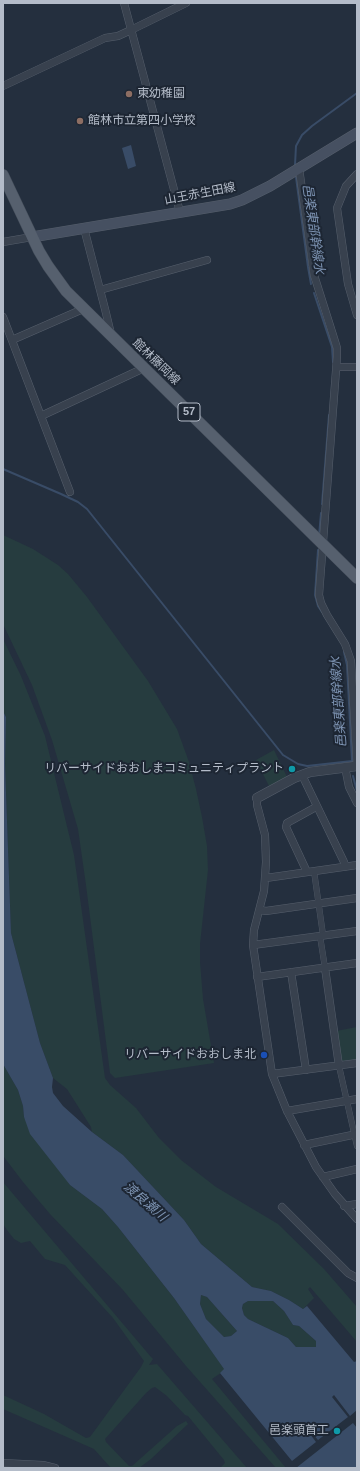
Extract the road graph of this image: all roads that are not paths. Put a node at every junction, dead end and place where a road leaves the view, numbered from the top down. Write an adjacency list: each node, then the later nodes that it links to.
1 (124, 3): 3 (street)
2 (186, 3): 3 (street)
3 (131, 30): 4 (street); 9 (street)
4 (3, 86)
5 (357, 133): 6 (main road, 山王赤生田線)
6 (299, 168): 9 (main road, 山王赤生田線); 20 (street)
7 (357, 174): 16 (street)
8 (3, 175): 11 (main road, 館林藤岡線 / 57)
9 (180, 212): 10 (main road, 山王赤生田線)
10 (86, 228): 11 (main road, 山王赤生田線); 14 (street)
11 (32, 237): 12 (street); 15 (main road, 館林藤岡線 / 57)
12 (3, 242)
13 (207, 260): 14 (street)
14 (100, 290): 18 (street)
15 (83, 308): 18 (main road, 館林藤岡線 / 57); 19 (street)
16 (357, 315)
17 (3, 317): 19 (street)
18 (111, 336): 22 (main road, 館林藤岡線 / 57)
19 (12, 340): 23 (street)
20 (337, 367): 21 (street); 25 (street)
21 (357, 367)
22 (144, 368): 23 (street); 25 (main road, 館林藤岡線 / 57)
23 (41, 416): 24 (street)
24 (70, 492)
25 (324, 546): 26 (main road, 館林藤岡線 / 57); 27 (street)
26 (357, 578)
27 (357, 766): 28 (street)
28 (345, 767): 29 (street); 31 (street)
29 (302, 775): 30 (street); 32 (street)
30 (257, 798): 36 (street)
31 (357, 803)
32 (316, 807): 34 (street); 35 (street)
33 (357, 865): 34 (street)
34 (345, 867): 35 (street)
35 (311, 872): 36 (street); 38 (street)
36 (266, 878): 39 (street)
37 (357, 898): 38 (street)
38 (319, 904): 39 (street); 41 (street)
39 (260, 910): 42 (street)
40 (357, 931): 41 (street)
41 (322, 936): 42 (street); 44 (street)
42 (253, 945): 46 (street)
43 (357, 963): 44 (street)
44 (325, 968): 45 (street); 48 (street)
45 (291, 972): 46 (street); 49 (street)
46 (257, 977): 50 (street)
47 (357, 1063): 48 (street)
48 (339, 1066): 49 (street); 52 (street)
49 (306, 1070): 50 (street)
50 (272, 1074): 53 (street)
51 (357, 1099): 52 (street)
52 (346, 1101): 53 (street); 54 (street)
53 (287, 1111): 55 (street)
54 (355, 1134): 55 (street); 56 (street)
55 (304, 1145): 58 (street)
56 (357, 1146)
57 (357, 1169): 58 (street)
58 (323, 1177): 60 (street)
59 (357, 1204): 60 (street)
60 (344, 1206): 62 (street)
61 (282, 1207): 63 (street)
62 (357, 1219)
63 (357, 1278)
64 (3, 1462): 65 (street)
65 (55, 1468)

